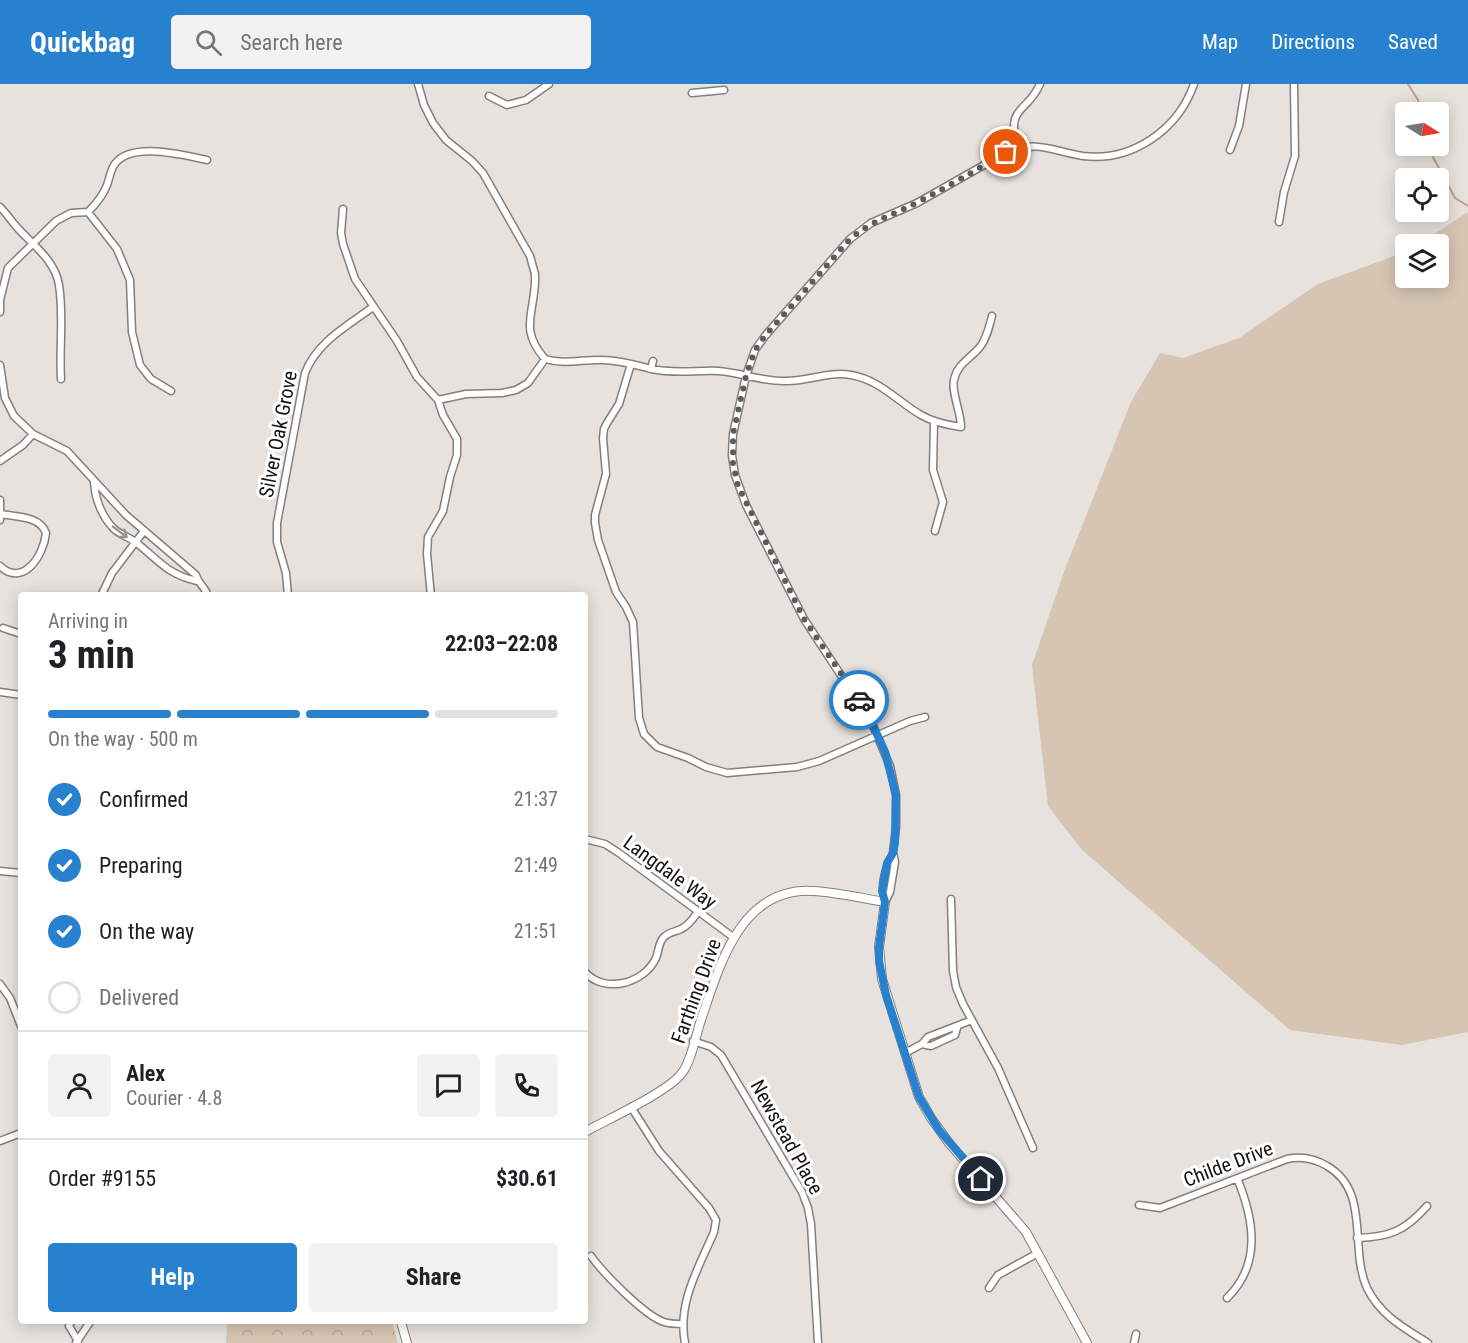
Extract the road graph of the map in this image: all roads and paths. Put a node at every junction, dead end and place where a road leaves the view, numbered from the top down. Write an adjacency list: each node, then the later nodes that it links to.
1 (418, 84): 22 (street)
2 (549, 84): 10 (street)
3 (1040, 84): 11 (street)
4 (1194, 84): 11 (street)
5 (1246, 84): 12 (street)
6 (1294, 84): 17 (street)
7 (708, 87): 8 (street); 9 (street)
8 (724, 90)
9 (692, 93)
10 (489, 96)
11 (1017, 148): 27 (street)
12 (1230, 150)
13 (207, 160): 16 (street)
14 (0, 207): 18 (street)
15 (343, 209): 19 (street)
16 (88, 212): 18 (street); 29 (street)
17 (1279, 222)
18 (33, 243): 20 (street); 28 (street)
19 (373, 307): 30 (street); 44 (street, Silver Oak Grove)
20 (0, 312)
21 (992, 316): 31 (street)
22 (545, 359): 24 (street); 30 (street)
23 (653, 361): 26 (street)
24 (631, 364): 26 (street); 51 (street)
25 (0, 365): 32 (street)
26 (651, 369): 27 (street)
27 (746, 376): 31 (street); 51 (street)
28 (62, 378)
29 (171, 391)
30 (438, 400): 45 (street)
31 (934, 421): 38 (street)
32 (33, 434): 33 (street); 34 (street)
33 (0, 460)
34 (94, 482): 37 (street); 39 (street, one-way to 39)
35 (0, 500): 36 (street)
36 (1, 517): 40 (street)
37 (144, 531): 39 (street); 41 (street)
38 (935, 531)
39 (136, 542): 41 (street); 42 (street)
40 (0, 566)
41 (197, 581): 43 (street)
42 (103, 592)
43 (207, 592)
44 (288, 592)
45 (431, 592)
46 (3, 628): 47 (street)
47 (18, 633)
48 (0, 692): 49 (street)
49 (18, 695)
50 (924, 717): 51 (street)
51 (878, 735): 56 (street)
52 (588, 840): 57 (street, Langdale Way)
53 (0, 871): 54 (street)
54 (18, 873)
55 (951, 899): 62 (street)
56 (885, 902): 58 (street, Farthing Drive); 64 (street)
57 (697, 913): 58 (street, Langdale Way); 59 (street)
58 (733, 938): 63 (street, Farthing Drive)
59 (588, 974)
60 (0, 984): 61 (street)
61 (18, 1018)
62 (972, 1020): 64 (street); 69 (street)
63 (693, 1041): 65 (street, Farthing Drive); 86 (street, Newstead Place)
64 (905, 1053): 74 (street)
65 (631, 1107): 66 (street, Farthing Drive); 81 (street)
66 (588, 1130)
67 (18, 1134): 68 (street)
68 (0, 1141)
69 (1033, 1148)
70 (1237, 1178): 71 (street, Childe Drive); 73 (street, Childe Drive); 77 (street)
71 (1139, 1205)
72 (1427, 1206): 73 (street)
73 (1357, 1238): 89 (street, Childe Drive)
74 (1038, 1253): 76 (street); 87 (street)
75 (591, 1256): 81 (street)
76 (989, 1288)
77 (1227, 1298)
78 (70, 1324): 83 (street)
79 (89, 1324): 83 (street)
80 (402, 1324): 84 (street)
81 (683, 1324): 85 (street)
82 (1136, 1334): 88 (street)
83 (77, 1342)
84 (407, 1343)
85 (685, 1343)
86 (818, 1343)
87 (1087, 1343)
88 (1134, 1343)
89 (1428, 1343)

